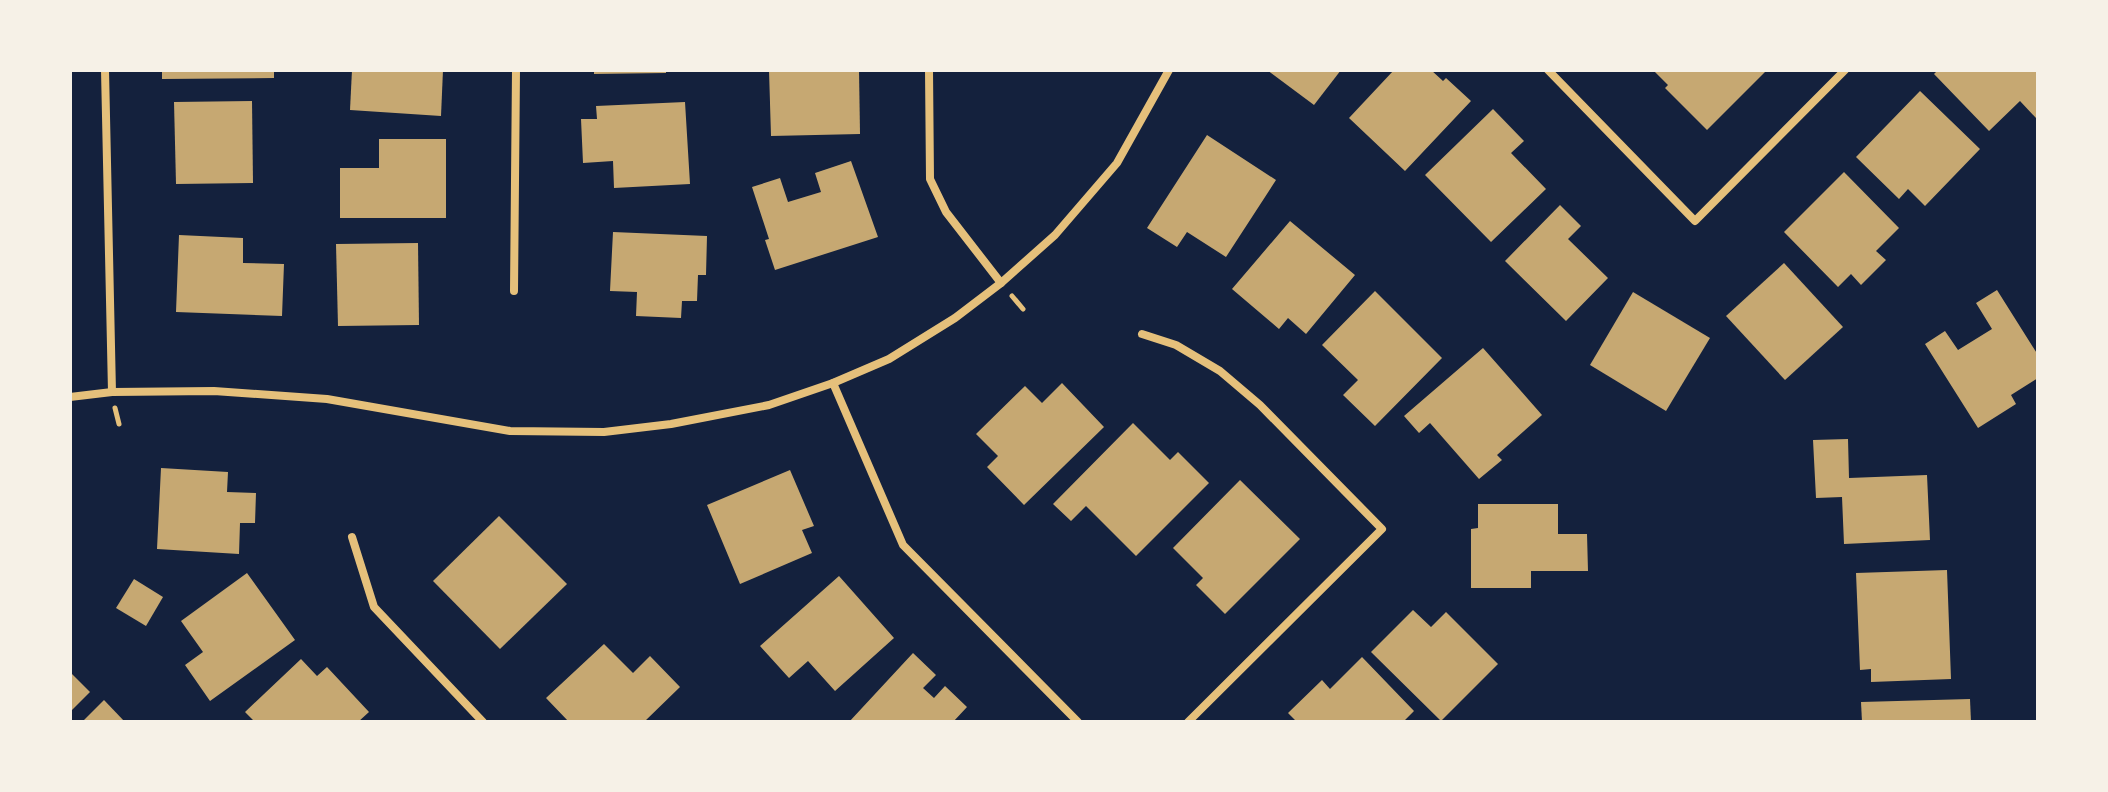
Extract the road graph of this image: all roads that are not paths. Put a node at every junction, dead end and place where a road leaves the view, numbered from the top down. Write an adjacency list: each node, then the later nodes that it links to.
1 (105, 70): 11 (street)
2 (516, 70): 8 (street)
3 (929, 70): 7 (street)
4 (1169, 70): 7 (street)
5 (1548, 70): 6 (street)
6 (1845, 70)
7 (1001, 283): 10 (street)
8 (514, 291)
9 (1142, 334): 16 (street)
10 (833, 383): 11 (street); 15 (street)
11 (112, 392): 12 (street)
12 (70, 397)
13 (352, 537): 14 (street)
14 (483, 722)
15 (1078, 722)
16 (1188, 722)

